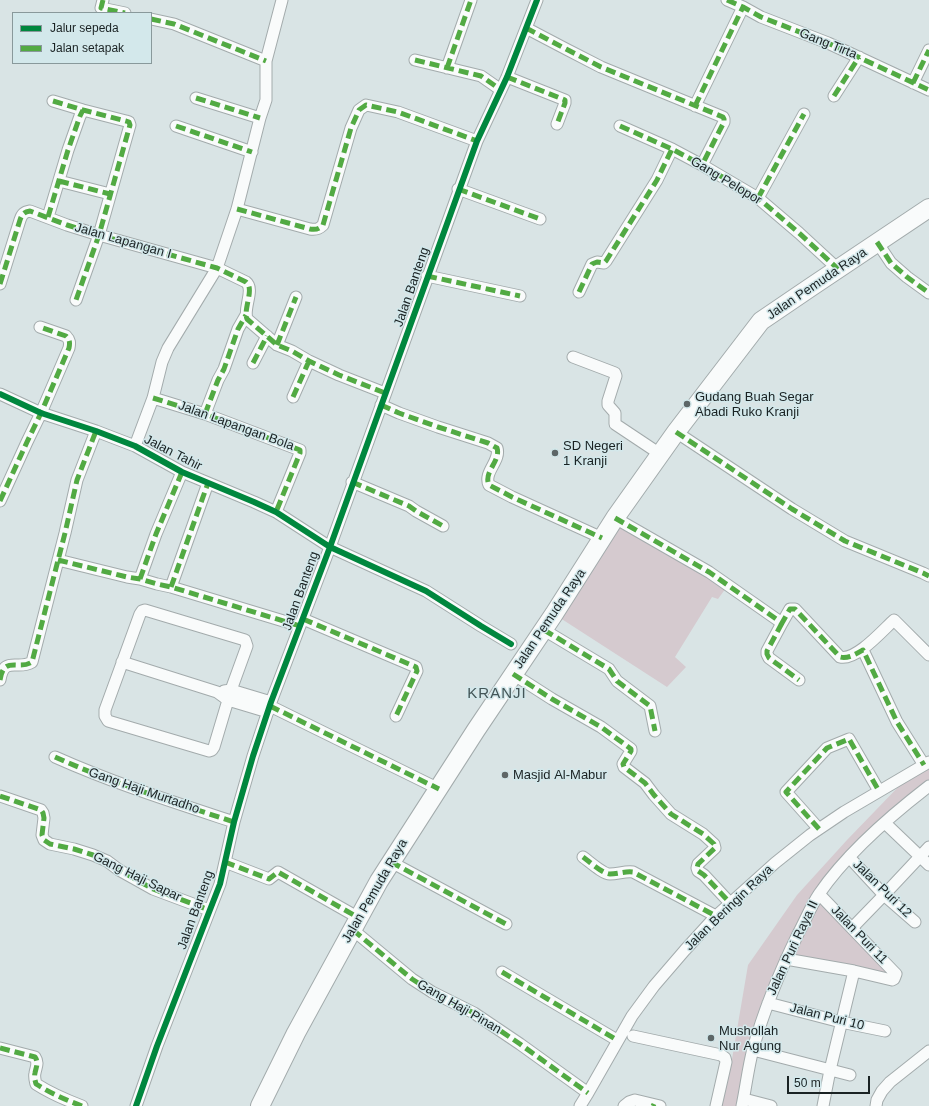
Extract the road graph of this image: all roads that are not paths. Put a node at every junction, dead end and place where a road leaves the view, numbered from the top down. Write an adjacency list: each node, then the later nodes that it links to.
1 (282, 0): 13 (street)
2 (471, 0): 14 (street)
3 (537, 0): 9 (street, Jalan Banteng)
4 (727, 0): 6 (street, Gang Tirta)
5 (102, 4): 7 (street)
6 (743, 7): 11 (street, Gang Tirta); 22 (street)
7 (122, 12)
8 (152, 19): 13 (street)
9 (526, 28): 15 (street, Jalan Banteng); 22 (street)
10 (929, 50): 16 (street)
11 (860, 56): 16 (street, Gang Tirta); 19 (street)
12 (415, 60): 14 (street)
13 (266, 61): 25 (street)
14 (447, 68): 17 (street)
15 (507, 77): 17 (street, Jalan Banteng); 26 (street)
16 (913, 83): 18 (street, Gang Tirta)
17 (501, 90): 29 (street, Jalan Banteng)
18 (929, 90)
19 (834, 96)
20 (196, 98): 25 (street)
21 (53, 100): 23 (street)
22 (695, 106): 32 (street)
23 (83, 110): 33 (street); 35 (street)
24 (804, 114): 36 (street)
25 (260, 118): 31 (street)
26 (557, 124)
27 (176, 126): 31 (street)
28 (620, 126): 30 (street, Gang Pelopor)
29 (477, 141): 34 (street, Jalan Banteng); 38 (street)
30 (672, 149): 32 (street, Gang Pelopor); 47 (street)
31 (252, 152): 38 (street)
32 (702, 165): 36 (street, Gang Pelopor)
33 (59, 180): 35 (street); 39 (street)
34 (458, 189): 40 (street); 45 (street, Jalan Banteng)
35 (110, 194): 41 (street)
36 (758, 198): 44 (street, Gang Pelopor)
37 (929, 208): 42 (main road, Jalan Pemuda Raya)
38 (237, 210): 43 (street)
39 (48, 217): 41 (street, Jalan Lapangan I); 46 (street, Jalan Lapangan I)
40 (540, 219)
41 (99, 235): 43 (street, Jalan Lapangan I); 51 (street)
42 (877, 242): 44 (main road, Jalan Pemuda Raya); 48 (street)
43 (217, 268): 52 (street, Jalan Lapangan I); 62 (street)
44 (838, 269): 67 (main road, Jalan Pemuda Raya)
45 (427, 276): 49 (street); 59 (street, Jalan Banteng)
46 (1, 280)
47 (579, 292)
48 (929, 293)
49 (520, 296)
50 (296, 297): 55 (street)
51 (76, 300)
52 (246, 315): 54 (street); 65 (street)
53 (40, 327): 64 (street)
54 (267, 336): 55 (street); 58 (street)
55 (277, 345): 57 (street)
56 (573, 357): 69 (street)
57 (309, 361): 59 (street); 61 (street)
58 (253, 364)
59 (385, 393): 63 (street, Jalan Banteng)
60 (0, 394): 64 (street, Jalan Tahir)
61 (293, 397)
62 (153, 398): 65 (street, Jalan Lapangan Bola); 68 (street)
63 (381, 405): 71 (street, Jalan Banteng); 77 (street)
64 (41, 413): 66 (street, Jalan Tahir); 73 (street)
65 (205, 414): 74 (street, Jalan Lapangan Bola)
66 (96, 431): 68 (street, Jalan Tahir); 79 (street)
67 (676, 432): 69 (main road, Jalan Pemuda Raya); 80 (street)
68 (135, 446): 70 (street, Jalan Tahir)
69 (660, 454): 75 (main road, Jalan Pemuda Raya)
70 (182, 472): 72 (street, Jalan Tahir); 81 (street)
71 (352, 482): 76 (street); 78 (street, Jalan Banteng)
72 (208, 483): 74 (street, Jalan Tahir); 82 (street)
73 (0, 501)
74 (276, 512): 78 (street, Jalan Tahir)
75 (615, 518): 77 (main road, Jalan Pemuda Raya); 84 (street)
76 (442, 526)
77 (602, 538): 85 (main road, Jalan Pemuda Raya)
78 (330, 547): 83 (street, Jalan Banteng); 86 (street, Jalan Tahir)
79 (58, 560): 81 (street); 91 (street)
80 (926, 574)
81 (140, 579): 82 (street)
82 (171, 587): 83 (street)
83 (301, 623): 94 (street, Jalan Banteng); 95 (street)
84 (782, 623): 87 (street); 92 (street)
85 (544, 630): 90 (main road, Jalan Pemuda Raya); 96 (street)
86 (511, 644)
87 (863, 650): 88 (street); 98 (street)
88 (929, 655)
89 (122, 662): 93 (street); 93 (street); 93 (street)
90 (514, 674): 100 (main road, Jalan Pemuda Raya); 115 (street)
91 (0, 680)
92 (800, 680)
93 (229, 695): 94 (street)
94 (270, 707): 100 (street); 103 (street, Jalan Banteng)
95 (396, 716)
96 (655, 731)
97 (55, 756): 103 (street, Gang Haji Murtadho)
98 (926, 763): 101 (street, Jalan Beringin Raya)
99 (929, 787): 104 (street, Jalan Puri Raya II)
100 (439, 789): 111 (main road, Jalan Pemuda Raya)
101 (879, 791): 105 (street, Jalan Beringin Raya); 105 (street)
102 (0, 796): 116 (street, Gang Haji Sapar)
103 (234, 822): 110 (street, Jalan Banteng)
104 (885, 823): 108 (street, Jalan Puri Raya II); 109 (street)
105 (818, 829): 115 (street, Jalan Beringin Raya)
106 (929, 846): 109 (street)
107 (583, 857): 117 (street)
108 (849, 857): 113 (street, Jalan Puri Raya II); 114 (street, Jalan Puri 12)
109 (920, 857): 112 (street); 114 (street)
110 (225, 862): 116 (street, Jalan Banteng); 119 (street, Gang Haji Pinan)
111 (391, 862): 119 (main road, Jalan Pemuda Raya); 120 (street)
112 (929, 865)
113 (819, 894): 121 (street, Jalan Puri 11); 122 (street, Jalan Puri Raya II)
114 (884, 895): 118 (street, Jalan Puri 12); 121 (street)
115 (731, 904): 117 (street, Jalan Beringin Raya)
116 (209, 910): 139 (street, Jalan Banteng)
117 (716, 916): 129 (street, Jalan Beringin Raya)
118 (915, 922)
119 (356, 924): 135 (street, Gang Haji Pinan); 140 (main road, Jalan Pemuda Raya)
120 (506, 924)
121 (852, 928): 123 (street, Jalan Puri 11)
122 (786, 959): 123 (street); 125 (street, Jalan Puri Raya II)
123 (854, 971): 126 (street)
124 (502, 972): 129 (street)
125 (768, 1003): 126 (street, Jalan Puri 10); 131 (street, Jalan Puri Raya II)
126 (841, 1022): 127 (street, Jalan Puri 10); 133 (street)
127 (885, 1031)
128 (633, 1036): 143 (street)
129 (617, 1040): 135 (street, Jalan Beringin Raya)
130 (0, 1048): 138 (street)
131 (753, 1050): 133 (street); 136 (street, Jalan Puri Raya II)
132 (929, 1051): 146 (street)
133 (830, 1070): 134 (street); 145 (street)
134 (850, 1074)
135 (588, 1093): 141 (street, Jalan Beringin Raya)
136 (743, 1102): 144 (street)
137 (656, 1105): 142 (street)
138 (82, 1106)
139 (136, 1106)
140 (260, 1106)
141 (580, 1106)
142 (624, 1106)
143 (716, 1106)
144 (771, 1106)
145 (822, 1106)
146 (876, 1106)

